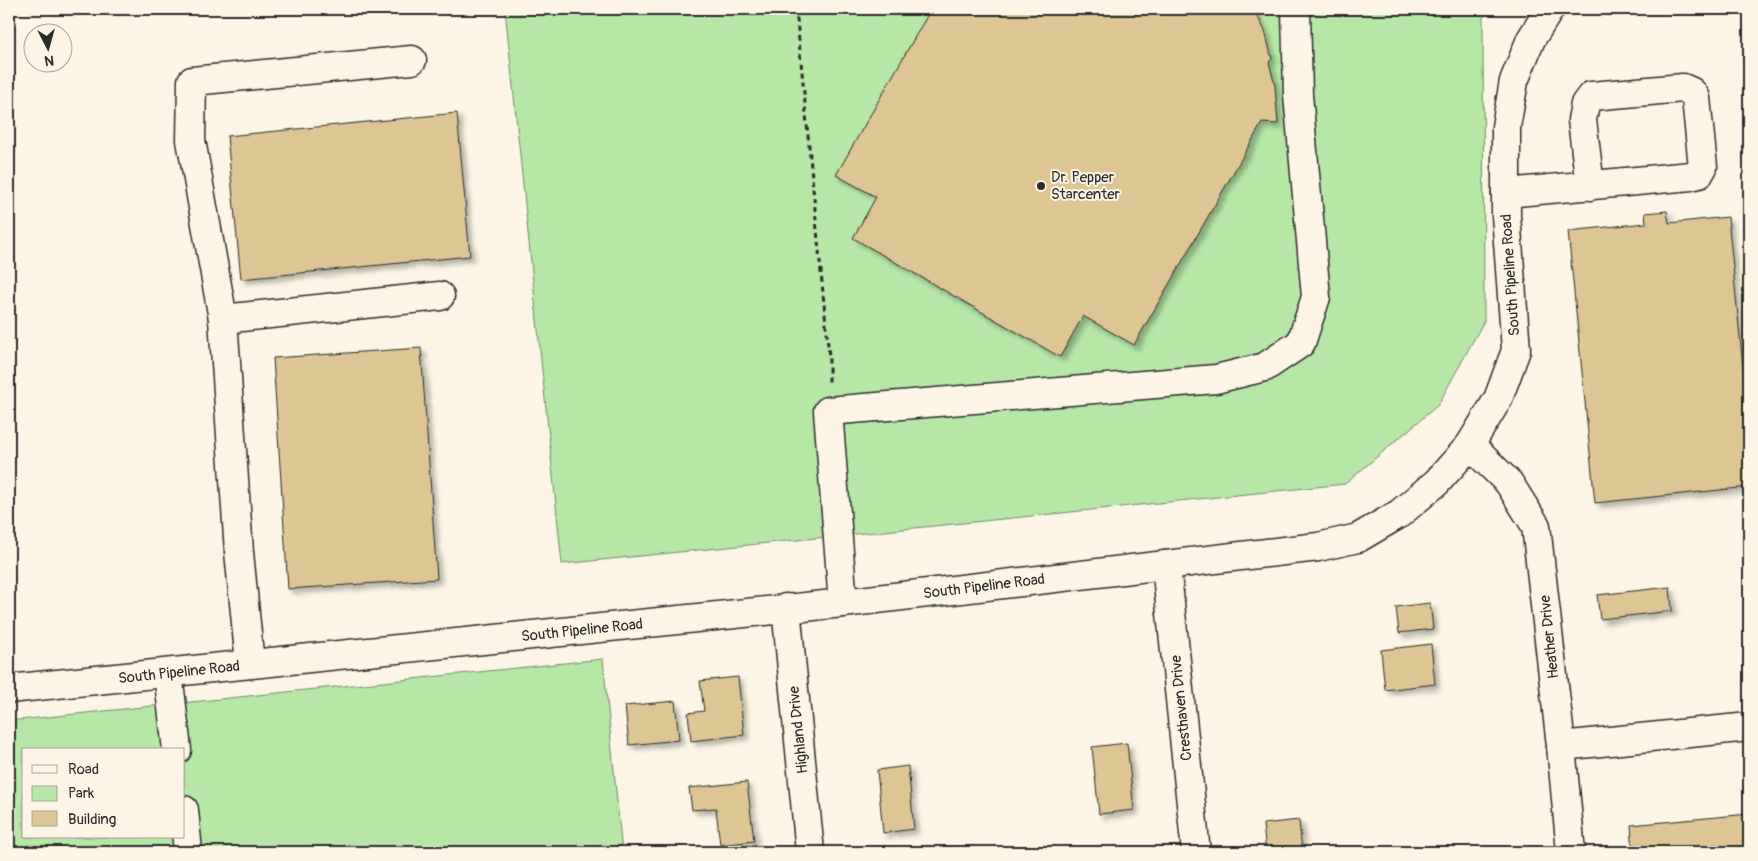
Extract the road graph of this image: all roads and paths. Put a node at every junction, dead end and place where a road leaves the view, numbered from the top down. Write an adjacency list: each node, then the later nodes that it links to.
1 (796, 9): 9 (path)
2 (1296, 9): 9 (street)
3 (1550, 9): 6 (street, South Pipeline Road)
4 (412, 60): 8 (street)
5 (1590, 186): 5 (street); 6 (street)
6 (1506, 194): 10 (street, South Pipeline Road)
7 (440, 296): 8 (street)
8 (223, 319): 14 (street)
9 (828, 411): 12 (street)
10 (1470, 446): 11 (street, South Pipeline Road); 18 (street, Heather Drive)
11 (1166, 564): 12 (street, South Pipeline Road); 23 (street, Cresthaven Drive)
12 (843, 602): 13 (street, South Pipeline Road)
13 (786, 608): 14 (street, South Pipeline Road); 22 (street, Highland Drive)
14 (250, 664): 15 (street, South Pipeline Road)
15 (168, 673): 16 (street, South Pipeline Road); 19 (street)
16 (9, 689)
17 (1749, 727): 18 (street)
18 (1561, 746): 24 (street, Heather Drive)
19 (177, 748)
20 (185, 820): 21 (street)
21 (188, 852)
22 (810, 852)
23 (1196, 852)
24 (1571, 852)

